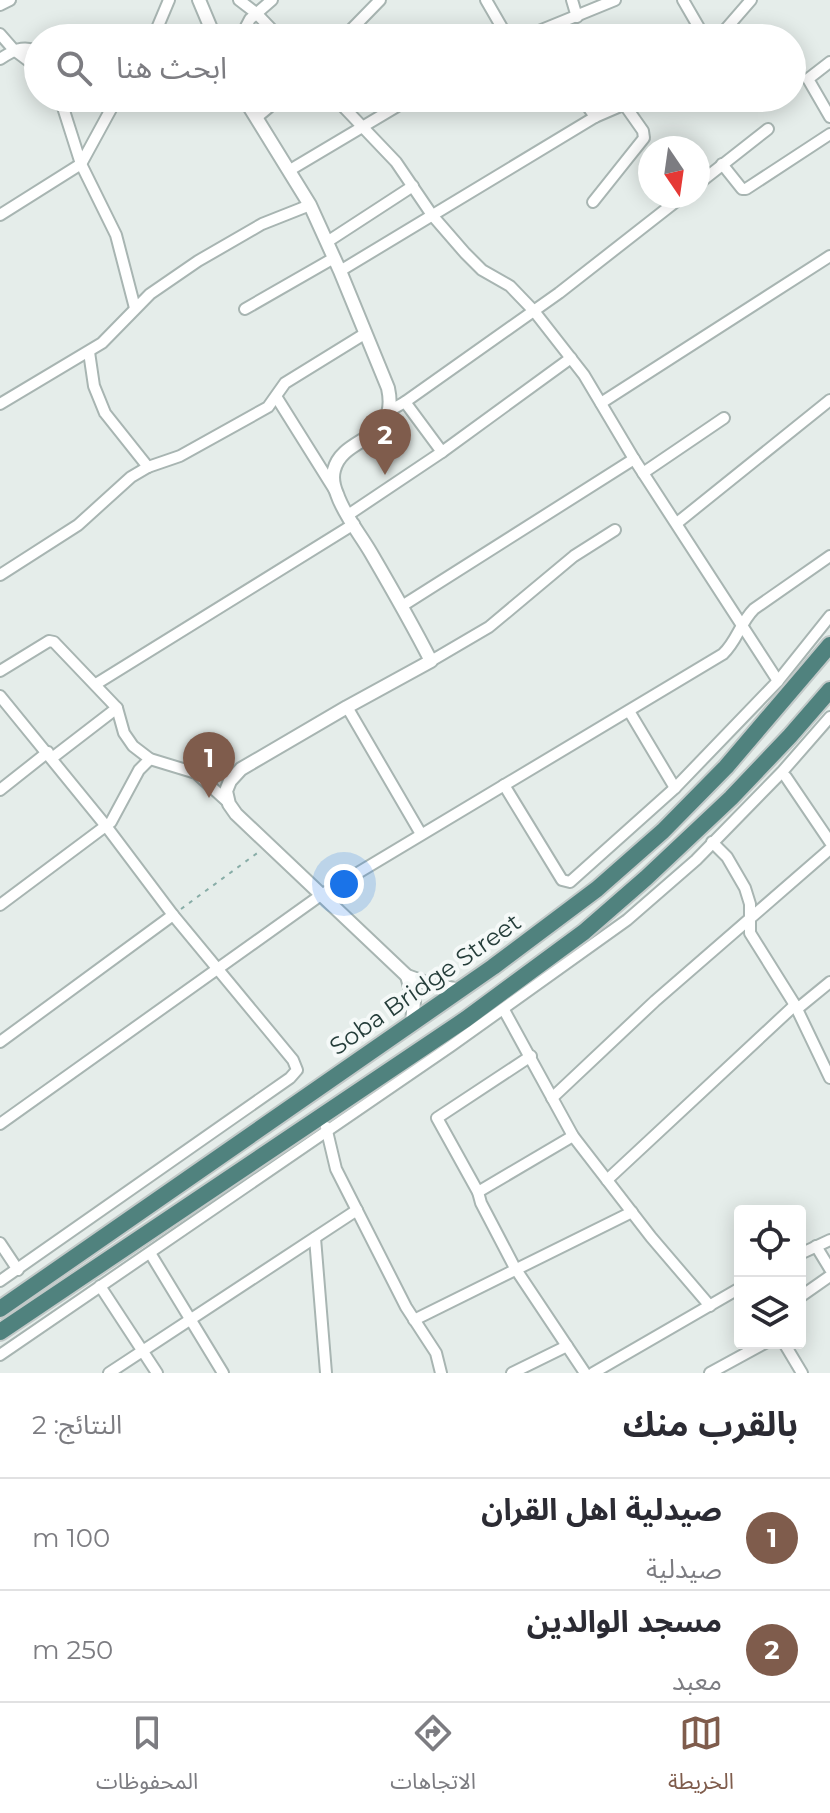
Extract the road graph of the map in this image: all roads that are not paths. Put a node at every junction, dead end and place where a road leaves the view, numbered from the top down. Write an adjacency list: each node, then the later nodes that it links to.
1 (10, 0): 12 (street)
2 (169, 0): 15 (street)
3 (199, 0): 16 (street)
4 (239, 0): 13 (street)
5 (272, 0): 13 (street)
6 (380, 0): 19 (street)
7 (486, 0): 20 (street)
8 (572, 0): 14 (street)
9 (615, 0): 14 (street)
10 (683, 0): 22 (street)
11 (751, 0): 23 (street)
12 (0, 5)
13 (256, 13): 17 (street); 18 (street)
14 (577, 17): 21 (street)
15 (159, 24)
16 (209, 24)
17 (247, 24)
18 (267, 24)
19 (357, 24)
20 (500, 24)
21 (563, 24)
22 (697, 24)
23 (730, 24)
24 (0, 34): 26 (street)
25 (24, 47): 26 (street)
26 (14, 50): 27 (street); 28 (street)
27 (24, 58)
28 (0, 59)
29 (830, 62): 40 (street)
30 (64, 112): 45 (street)
31 (109, 112): 45 (street)
32 (252, 112): 41 (street)
33 (263, 112): 41 (street)
34 (348, 112): 42 (street)
35 (389, 112): 42 (street)
36 (592, 112): 39 (street)
37 (606, 112): 39 (street)
38 (630, 112): 50 (street)
39 (595, 117): 54 (street)
40 (830, 117)
41 (256, 118): 47 (street)
42 (363, 128): 47 (street); 49 (street)
43 (768, 129): 46 (street)
44 (830, 134): 46 (street)
45 (81, 164): 53 (street); 59 (street)
46 (722, 164): 48 (street)
47 (290, 170): 51 (street)
48 (710, 174)
49 (413, 186): 54 (street); 55 (street)
50 (593, 202)
51 (310, 205): 55 (street); 59 (street)
52 (667, 208): 61 (street)
53 (0, 215)
54 (432, 215): 58 (street); 61 (street)
55 (327, 242): 57 (street)
56 (830, 256): 68 (street)
57 (334, 258): 58 (street); 60 (street)
58 (340, 271): 62 (street)
59 (135, 308): 63 (street)
60 (245, 309)
61 (534, 311): 64 (street); 67 (street)
62 (366, 333): 65 (street); 70 (street)
63 (89, 352): 69 (street); 74 (street)
64 (571, 358): 68 (street); 72 (street)
65 (277, 398): 74 (street); 76 (street)
66 (830, 400): 78 (street)
67 (405, 402): 70 (street); 72 (street)
68 (601, 403): 73 (street)
69 (0, 404)
70 (389, 411): 76 (street)
71 (724, 418): 75 (street)
72 (442, 452): 77 (street)
73 (634, 459): 75 (street); 82 (street)
74 (148, 467): 81 (street)
75 (643, 473): 78 (street)
76 (335, 491): 77 (street)
77 (351, 520): 82 (street); 89 (street)
78 (677, 523): 84 (street)
79 (615, 530): 86 (street)
80 (830, 556): 84 (street)
81 (0, 575)
82 (402, 606): 86 (street)
83 (830, 616): 88 (street)
84 (741, 625): 88 (street); 94 (street)
85 (830, 645): 103 (highway, Soba Bridge Street)
86 (431, 661): 92 (street)
87 (0, 671): 89 (street)
88 (778, 681): 101 (street)
89 (96, 684): 93 (street)
90 (830, 690): 105 (highway, Soba Bridge Street)
91 (0, 696): 97 (street)
92 (347, 707): 104 (street); 107 (street)
93 (117, 708): 97 (street); 98 (street)
94 (629, 711): 100 (street); 101 (street)
95 (830, 717): 109 (street)
96 (830, 727): 99 (street)
97 (50, 755): 102 (street); 106 (street)
98 (150, 759): 104 (street); 106 (street)
99 (786, 777): 108 (street); 109 (street)
100 (504, 785): 101 (street); 107 (street)
101 (675, 788)
102 (0, 790)
103 (693, 800): 105 (highway); 118 (highway, Soba Bridge Street)
104 (229, 804): 111 (street)
105 (710, 817): 126 (highway, Soba Bridge Street)
106 (106, 826): 112 (street); 113 (street)
107 (421, 834): 111 (street)
108 (830, 842)
109 (715, 844): 114 (street); 120 (street)
110 (830, 849): 114 (street)
111 (321, 895): 115 (street); 116 (street)
112 (0, 905)
113 (173, 915): 115 (street); 122 (street)
114 (748, 920): 119 (street); 125 (street)
115 (217, 968): 127 (street); 142 (street)
116 (407, 976): 118 (street); 121 (street)
117 (830, 982): 119 (street)
118 (460, 990): 121 (highway, Soba Bridge Street)
119 (796, 1007): 124 (street); 130 (street)
120 (504, 1010): 123 (street); 128 (street)
121 (412, 1023): 149 (highway, Soba Bridge Street)
122 (0, 1042)
123 (531, 1056): 125 (street); 131 (street)
124 (830, 1078)
125 (552, 1098): 129 (street)
126 (324, 1114): 128 (street); 152 (highway, Soba Bridge Street)
127 (0, 1124)
128 (326, 1131): 132 (street); 139 (street)
129 (573, 1136): 130 (street); 131 (street)
130 (607, 1180): 133 (street)
131 (478, 1192): 140 (street)
132 (357, 1210): 134 (street); 151 (street)
133 (632, 1212): 140 (street); 148 (street)
134 (315, 1238): 150 (street); 161 (street)
135 (830, 1240): 137 (street)
136 (0, 1243): 142 (street)
137 (816, 1246): 138 (street); 141 (street)
138 (806, 1251)
139 (150, 1253): 145 (street); 150 (street)
140 (515, 1268): 151 (street); 153 (street)
141 (830, 1269)
142 (18, 1270): 144 (street)
143 (830, 1276): 147 (street)
144 (0, 1281)
145 (100, 1286): 156 (street); 157 (street)
146 (734, 1292): 148 (street)
147 (806, 1293)
148 (710, 1306): 165 (street)
149 (0, 1309)
150 (189, 1319): 156 (street); 160 (street)
151 (414, 1320): 162 (street)
152 (0, 1332)
153 (567, 1346): 163 (street); 164 (street)
154 (754, 1349): 166 (street)
155 (788, 1349): 167 (street)
156 (143, 1350): 158 (street); 159 (street)
157 (0, 1355)
158 (109, 1373)
159 (157, 1373)
160 (223, 1373)
161 (326, 1373)
162 (441, 1373)
163 (512, 1373)
164 (585, 1373)
165 (593, 1373)
166 (710, 1373)
167 (802, 1373)

